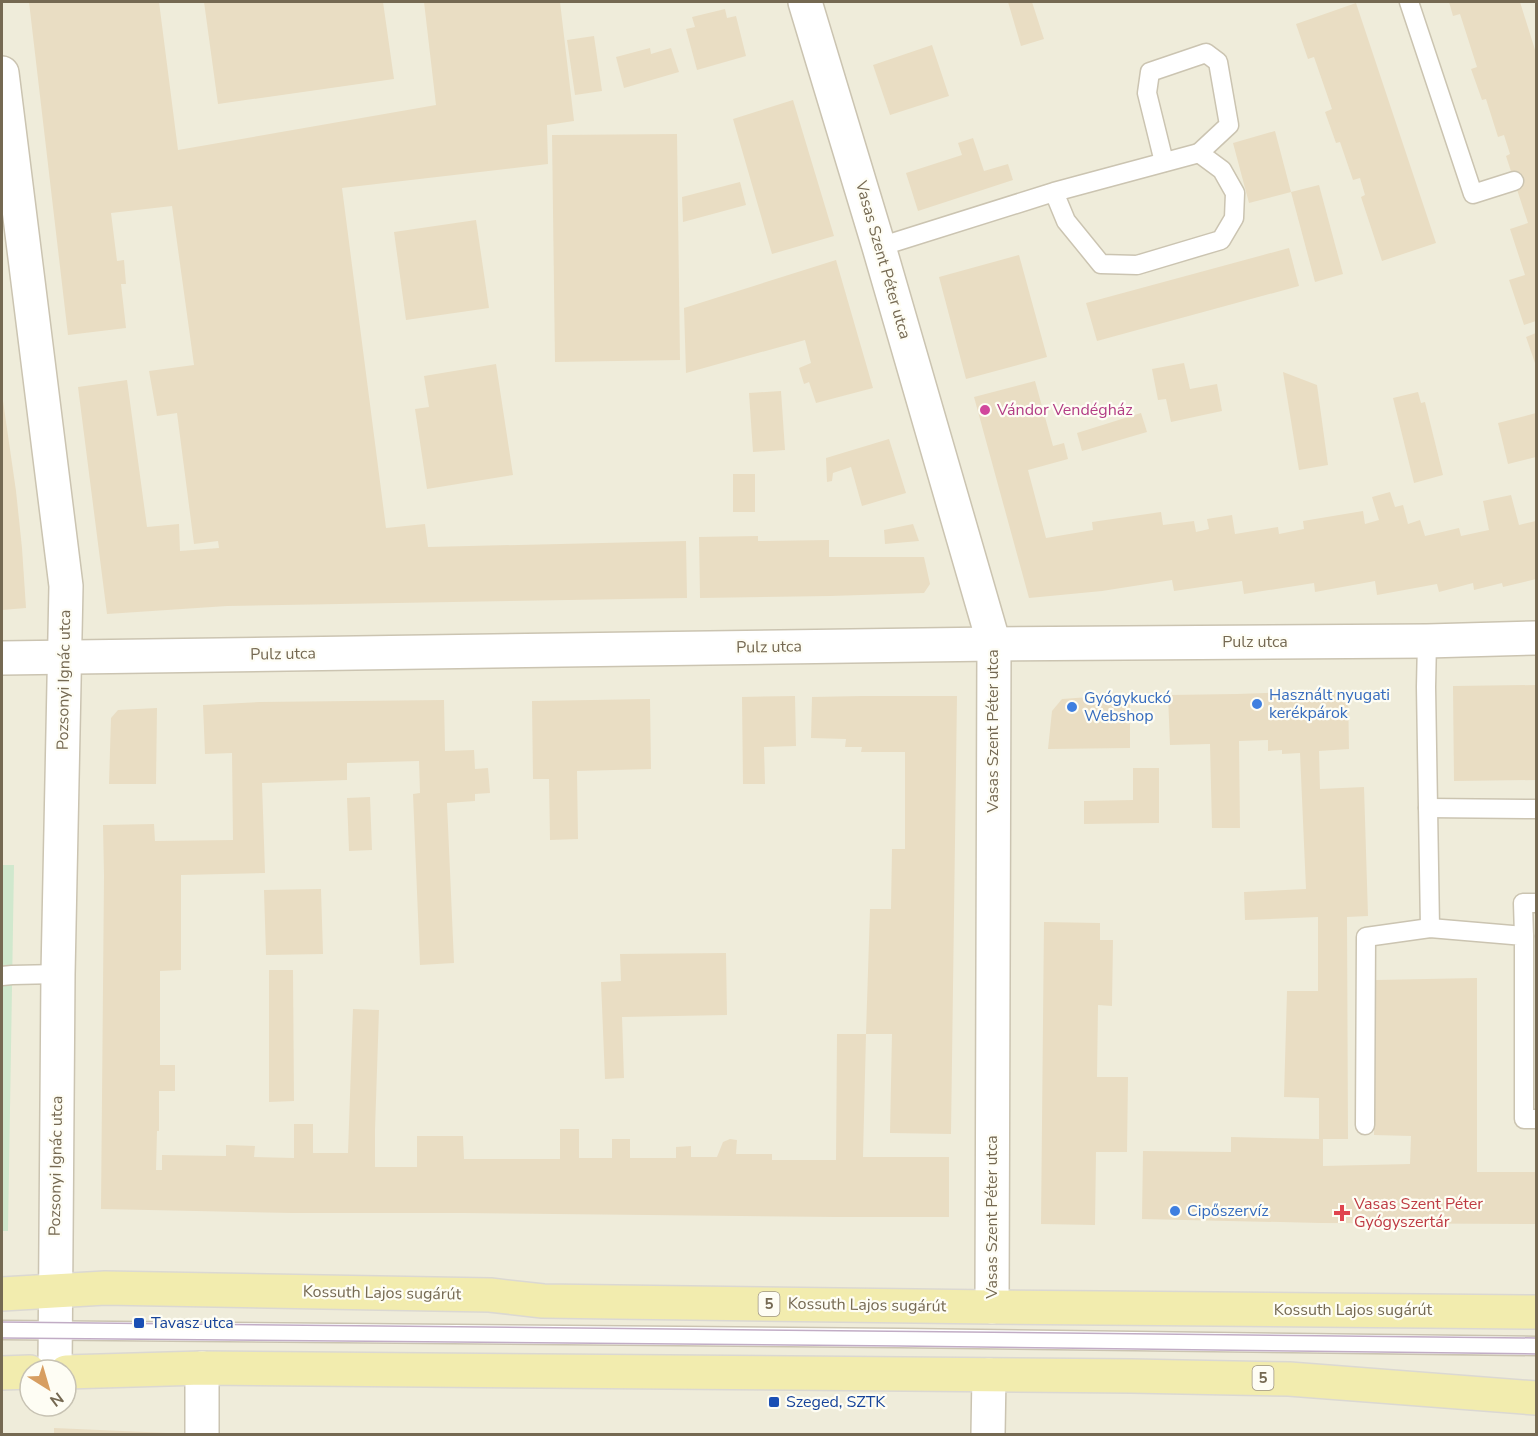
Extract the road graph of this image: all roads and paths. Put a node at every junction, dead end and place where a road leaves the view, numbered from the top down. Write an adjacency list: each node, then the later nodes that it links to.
1 (805, 2): 8 (street, Vasas Szent Péter utca)
2 (1408, 2): 6 (lane)
3 (2, 73): 12 (street, Pozsonyi Ignác utca)
4 (1199, 153): 5 (lane); 5 (lane); 7 (lane)
5 (1164, 162): 7 (lane)
6 (1514, 181)
7 (1053, 192): 8 (lane)
8 (879, 247): 11 (street, Vasas Szent Péter utca)
9 (1536, 638): 10 (street, Pulz utca)
10 (1427, 641): 11 (street, Pulz utca); 14 (lane)
11 (994, 644): 12 (street, Pulz utca); 25 (street, Vasas Szent Péter utca)
12 (64, 657): 13 (street, Pulz utca); 19 (street, Pozsonyi Ignác utca)
13 (2, 658)
14 (1428, 808): 15 (lane); 17 (lane)
15 (1536, 809)
16 (1536, 903): 18 (lane)
17 (1430, 928): 18 (lane); 22 (lane)
18 (1524, 936): 21 (lane)
19 (58, 974): 20 (lane); 23 (street, Pozsonyi Ignác utca)
20 (2, 976)
21 (1536, 1119)
22 (1365, 1125)
23 (55, 1291): 24 (main road, Kossuth Lajos sugárút / 5); 25 (main road, Kossuth Lajos sugárút / 5); 28 (street)
24 (2, 1294)
25 (992, 1307): 26 (main road, Kossuth Lajos sugárút / 5)
26 (1536, 1312)
27 (2, 1330): 28 (lane, Kossuth Lajos sugárút)
28 (55, 1331): 29 (lane, Kossuth Lajos sugárút); 30 (street)
29 (1536, 1346)
30 (55, 1358)
31 (202, 1368): 33 (main road, 5); 35 (main road, 5); 37 (street)
32 (18, 1372): 34 (main road)
33 (78, 1372)
34 (2, 1373)
35 (989, 1376): 36 (main road, 5); 38 (street)
36 (1536, 1398)
37 (202, 1434)
38 (988, 1434)

